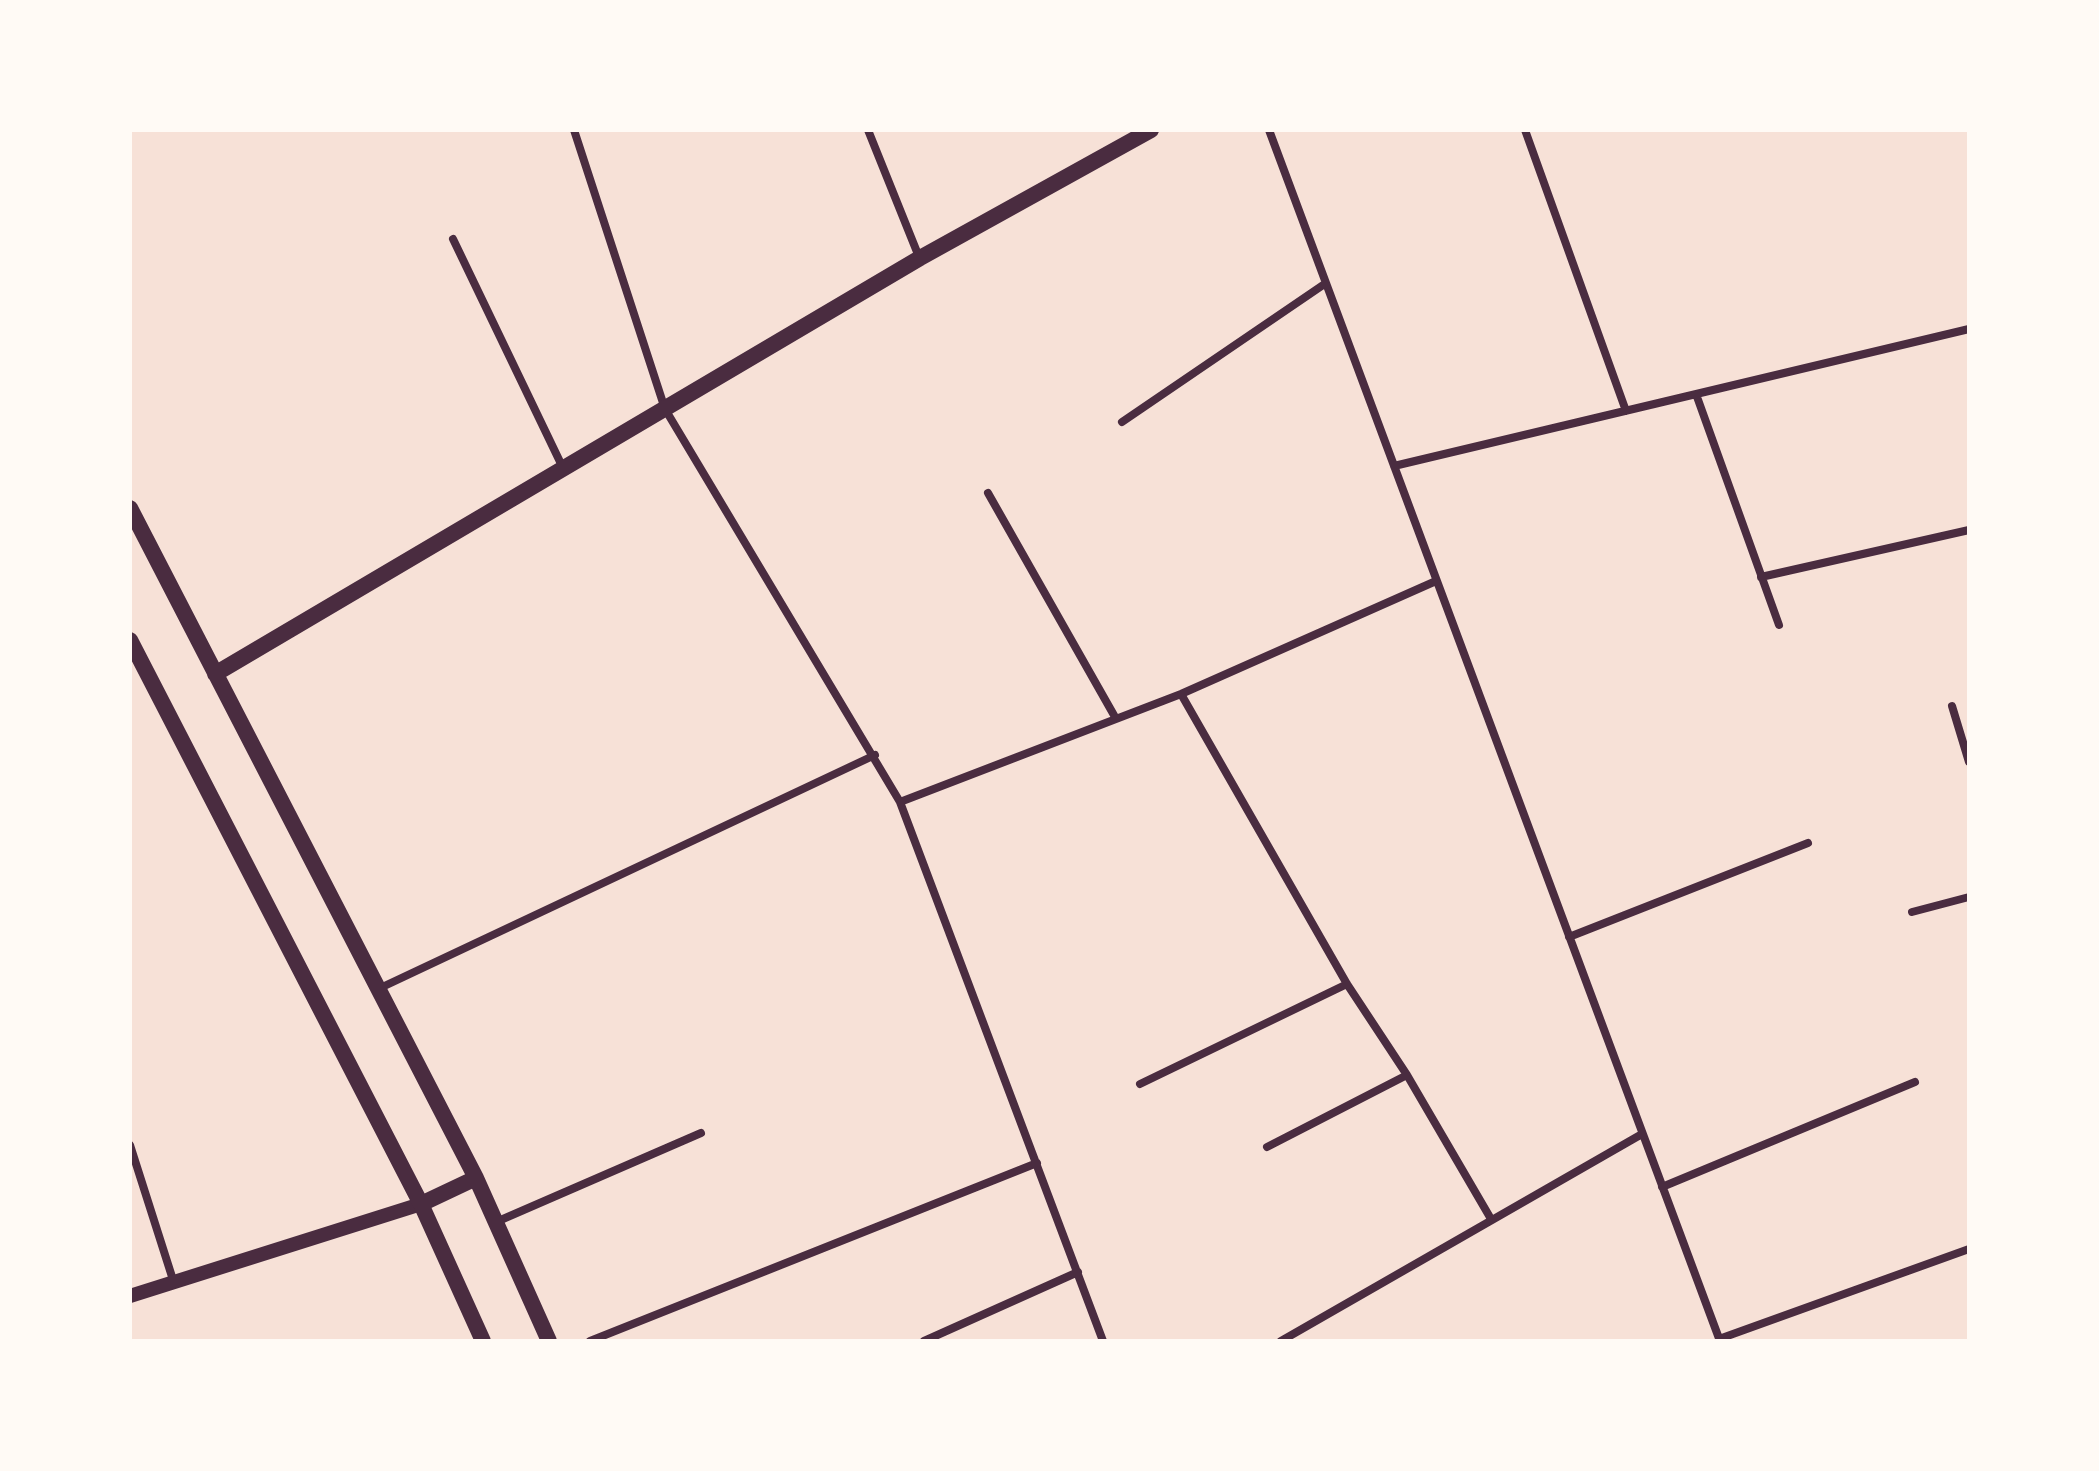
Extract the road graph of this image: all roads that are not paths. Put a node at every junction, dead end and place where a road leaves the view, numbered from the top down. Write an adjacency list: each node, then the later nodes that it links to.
1 (574, 130): 11 (street)
2 (868, 130): 7 (street)
3 (1151, 130): 7 (main road)
4 (1269, 130): 8 (street)
5 (1525, 130): 12 (street)
6 (453, 239): 15 (street)
7 (920, 258): 11 (main road)
8 (1326, 283): 13 (street); 14 (street)
9 (1969, 329): 10 (street)
10 (1696, 394): 12 (street); 19 (street)
11 (665, 409): 15 (main road); 27 (street)
12 (1626, 411): 14 (street)
13 (1122, 422)
14 (1394, 466): 20 (street)
15 (563, 468): 23 (main road)
16 (988, 493): 26 (street)
17 (130, 508): 23 (main road)
18 (1969, 530): 19 (street)
19 (1761, 577): 21 (street)
20 (1436, 581): 24 (street); 33 (street)
21 (1779, 625)
22 (130, 640): 46 (main road)
23 (215, 674): 35 (main road)
24 (1181, 694): 26 (street); 34 (street)
25 (1952, 706): 28 (street)
26 (1115, 717): 29 (street)
27 (875, 755): 29 (street); 35 (street)
28 (1969, 762)
29 (900, 802): 43 (street)
30 (1808, 843): 33 (street)
31 (1969, 897): 32 (street)
32 (1912, 912)
33 (1569, 937): 40 (street)
34 (1347, 984): 36 (street); 38 (street)
35 (378, 989): 44 (main road)
36 (1407, 1075): 42 (street); 47 (street)
37 (1915, 1082): 45 (street)
38 (1140, 1084)
39 (701, 1133): 48 (street)
40 (1642, 1134): 45 (street); 47 (street)
41 (130, 1145): 51 (street)
42 (1267, 1147)
43 (1037, 1163): 50 (street); 56 (street)
44 (476, 1178): 46 (main road); 48 (main road)
45 (1662, 1187): 53 (street)
46 (421, 1204): 51 (street); 54 (main road)
47 (1491, 1219): 59 (street)
48 (496, 1222): 55 (main road)
49 (1969, 1249): 53 (street)
50 (1078, 1272): 57 (street); 58 (street)
51 (174, 1283): 52 (street)
52 (130, 1296)
53 (1719, 1340)
54 (483, 1341)
55 (549, 1341)
56 (590, 1341)
57 (924, 1341)
58 (1103, 1341)
59 (1281, 1341)

